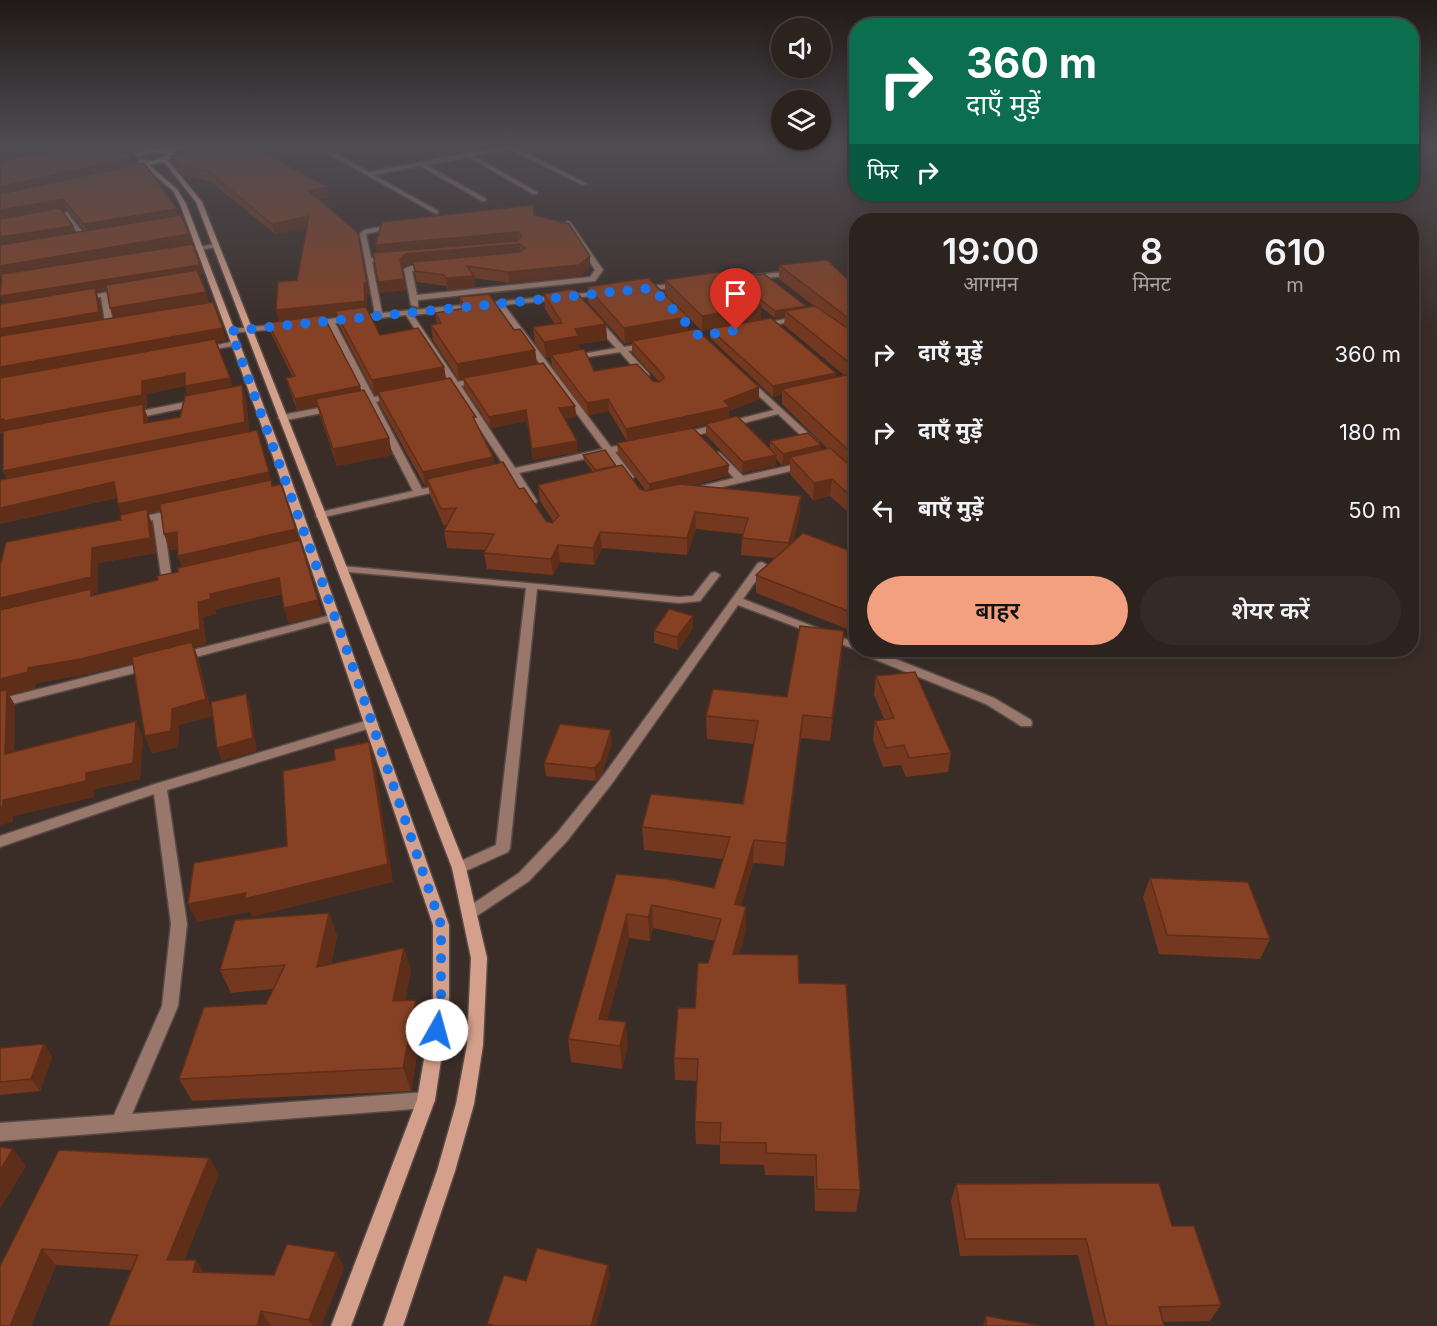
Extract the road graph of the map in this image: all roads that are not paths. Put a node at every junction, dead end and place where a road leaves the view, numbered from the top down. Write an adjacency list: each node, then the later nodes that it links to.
1 (180, 207): 12 (main road)
2 (201, 207): 11 (main road)
3 (427, 207): 4 (street)
4 (436, 212)
5 (45, 218): 9 (street)
6 (568, 223): 31 (street)
7 (410, 225): 15 (street)
8 (93, 237): 9 (street)
9 (84, 238): 10 (street)
10 (74, 240)
11 (215, 246): 12 (street); 46 (main road)
12 (200, 248): 13 (street); 48 (main road)
13 (166, 254)
14 (402, 257): 15 (street)
15 (368, 260): 37 (street)
16 (442, 266): 31 (street)
17 (807, 272): 18 (street)
18 (766, 276): 19 (street); 20 (street)
19 (722, 280): 21 (street); 24 (street)
20 (775, 282)
21 (698, 283)
22 (687, 284): 23 (street)
23 (652, 288): 26 (street); 30 (street)
24 (730, 288)
25 (136, 289): 28 (street)
26 (630, 290)
27 (608, 292): 29 (street)
28 (104, 294): 32 (street); 44 (street)
29 (575, 296): 33 (street); 34 (street)
30 (660, 296)
31 (413, 298): 35 (street)
32 (69, 300)
33 (498, 303): 35 (street); 71 (street)
34 (582, 305)
35 (412, 312): 37 (street); 56 (street)
36 (590, 314): 50 (street)
37 (379, 316): 40 (street)
38 (763, 316): 41 (street)
39 (806, 317): 41 (street)
40 (330, 321): 46 (street); 61 (street)
41 (772, 323): 43 (street); 47 (street)
42 (121, 326): 44 (street)
43 (751, 327)
44 (110, 328): 45 (street)
45 (99, 329)
46 (247, 329): 48 (street); 64 (main road)
47 (780, 330)
48 (233, 337): 51 (street); 96 (main road)
49 (655, 344): 50 (street)
50 (621, 350): 52 (street); 55 (street)
51 (189, 352)
52 (565, 359)
53 (739, 373): 62 (street)
54 (489, 378): 56 (street)
55 (650, 381)
56 (455, 385): 57 (street); 74 (street)
57 (423, 391)
58 (402, 395): 61 (street)
59 (781, 400): 62 (street)
60 (208, 401): 65 (street)
61 (370, 401): 64 (street); 82 (street)
62 (770, 402): 63 (street)
63 (780, 411): 66 (street); 72 (street)
64 (282, 418): 87 (main road)
65 (116, 419)
66 (696, 433): 67 (street); 68 (street)
67 (676, 437)
68 (704, 441)
69 (643, 443): 71 (street)
70 (711, 448): 78 (street)
71 (608, 450): 74 (street); 75 (street)
72 (823, 451)
73 (820, 462): 78 (street)
74 (512, 471): 77 (street); 84 (street)
75 (627, 474): 76 (street); 80 (street)
76 (616, 477)
77 (481, 479)
78 (741, 480): 81 (street)
79 (460, 483): 82 (street)
80 (634, 483)
81 (689, 492)
82 (419, 493): 87 (street)
83 (539, 493): 84 (street)
84 (528, 496): 85 (street)
85 (535, 505)
86 (191, 509): 88 (street)
87 (320, 515): 91 (main road)
88 (158, 516): 89 (street); 93 (street)
89 (124, 524)
90 (762, 565): 95 (street)
91 (342, 569): 94 (street); 104 (main road)
92 (715, 575): 94 (street)
93 (166, 582)
94 (532, 585): 104 (street)
95 (736, 600): 97 (street); 105 (street)
96 (335, 617): 99 (street); 100 (main road)
97 (849, 644)
98 (880, 657): 101 (street)
99 (0, 703)
100 (372, 723): 102 (street); 106 (main road)
101 (1026, 723)
102 (160, 787): 103 (street); 107 (street)
103 (0, 842)
104 (459, 868): 105 (main road)
105 (470, 913): 110 (main road)
106 (426, 1100): 107 (street); 109 (main road)
107 (118, 1124): 108 (street)
108 (0, 1132)
109 (341, 1326)
110 (393, 1326)

